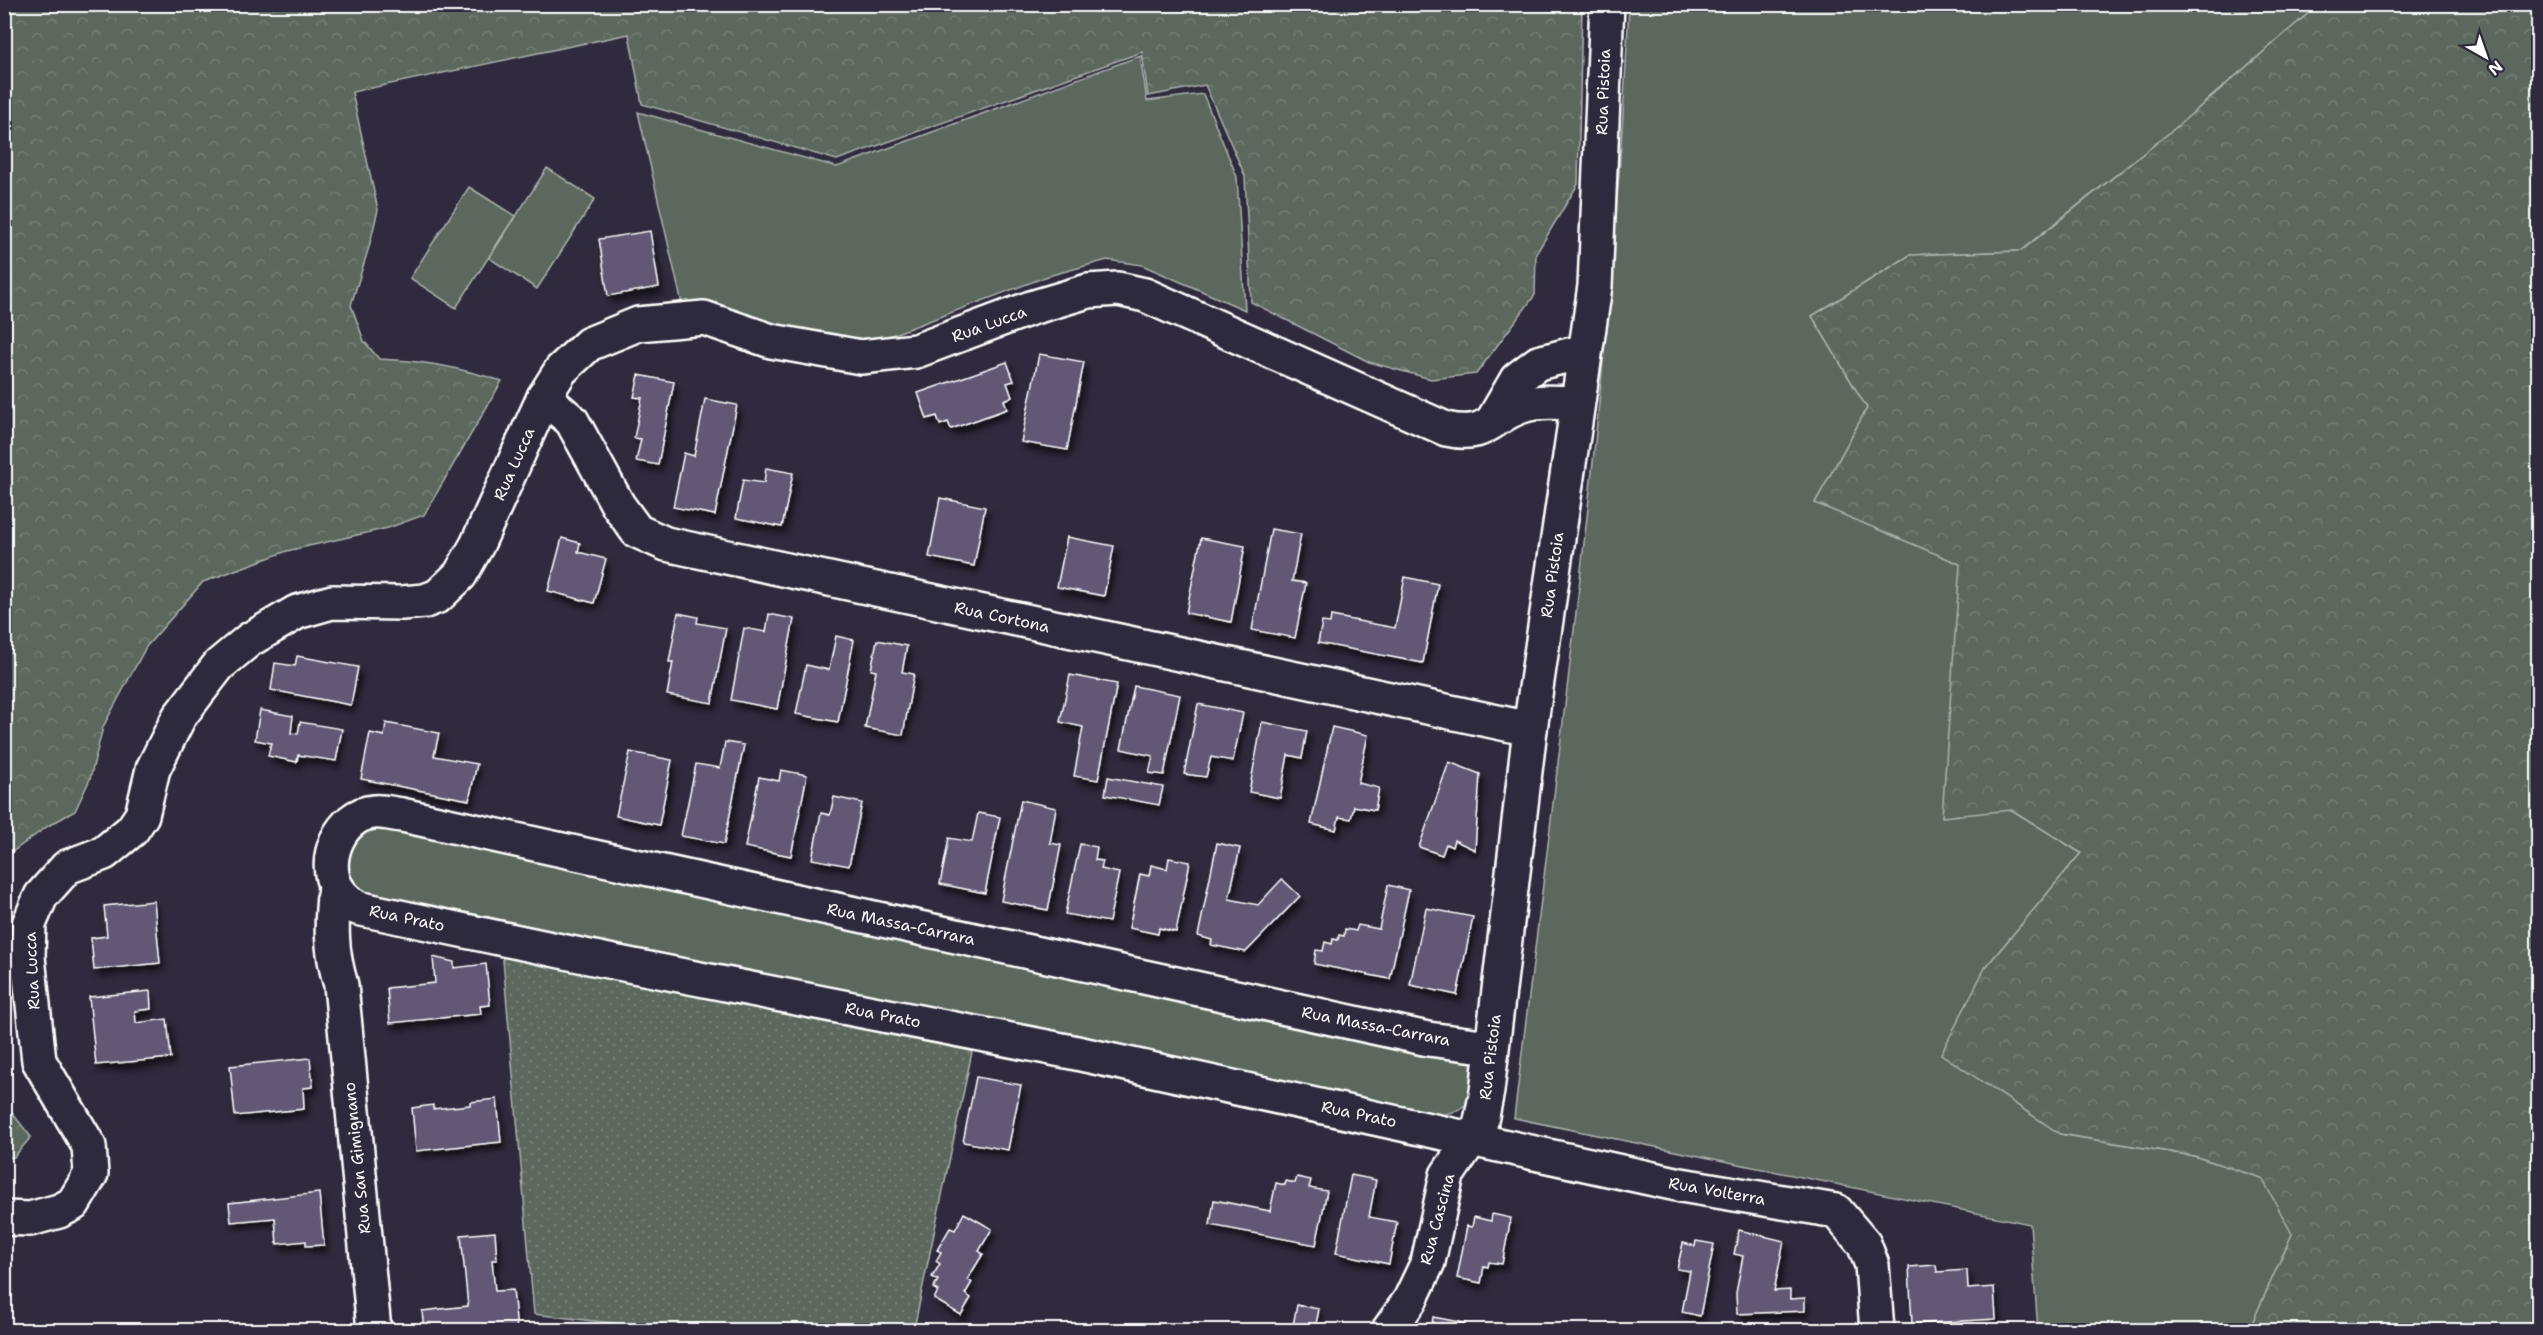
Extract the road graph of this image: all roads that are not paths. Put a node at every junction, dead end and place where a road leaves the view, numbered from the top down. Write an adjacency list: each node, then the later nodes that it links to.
1 (1607, 4): 2 (street, Rua Pistoia)
2 (1585, 351): 4 (street, Rua Pistoia); 5 (street)
3 (544, 397): 5 (street, Rua Lucca); 6 (street, Rua Cortona); 12 (street, Rua Lucca)
4 (1577, 403): 5 (street, Rua Lucca); 6 (street, Rua Pistoia)
5 (1491, 423)
6 (1530, 729): 10 (street, Rua Pistoia)
7 (333, 871): 8 (street, Rua Prato); 9 (street, Rua San Gimignano); 10 (street, Rua Massa-Carrara)
8 (375, 912): 9 (street, Rua San Gimignano); 11 (street, Rua Prato)
9 (341, 985): 13 (street, Rua San Gimignano)
10 (1491, 1047): 11 (street, Rua Pistoia)
11 (1470, 1140): 14 (street, Rua Cascina); 15 (street, Rua Volterra)
12 (4, 1218)
13 (374, 1330)
14 (1389, 1330)
15 (1877, 1330)

